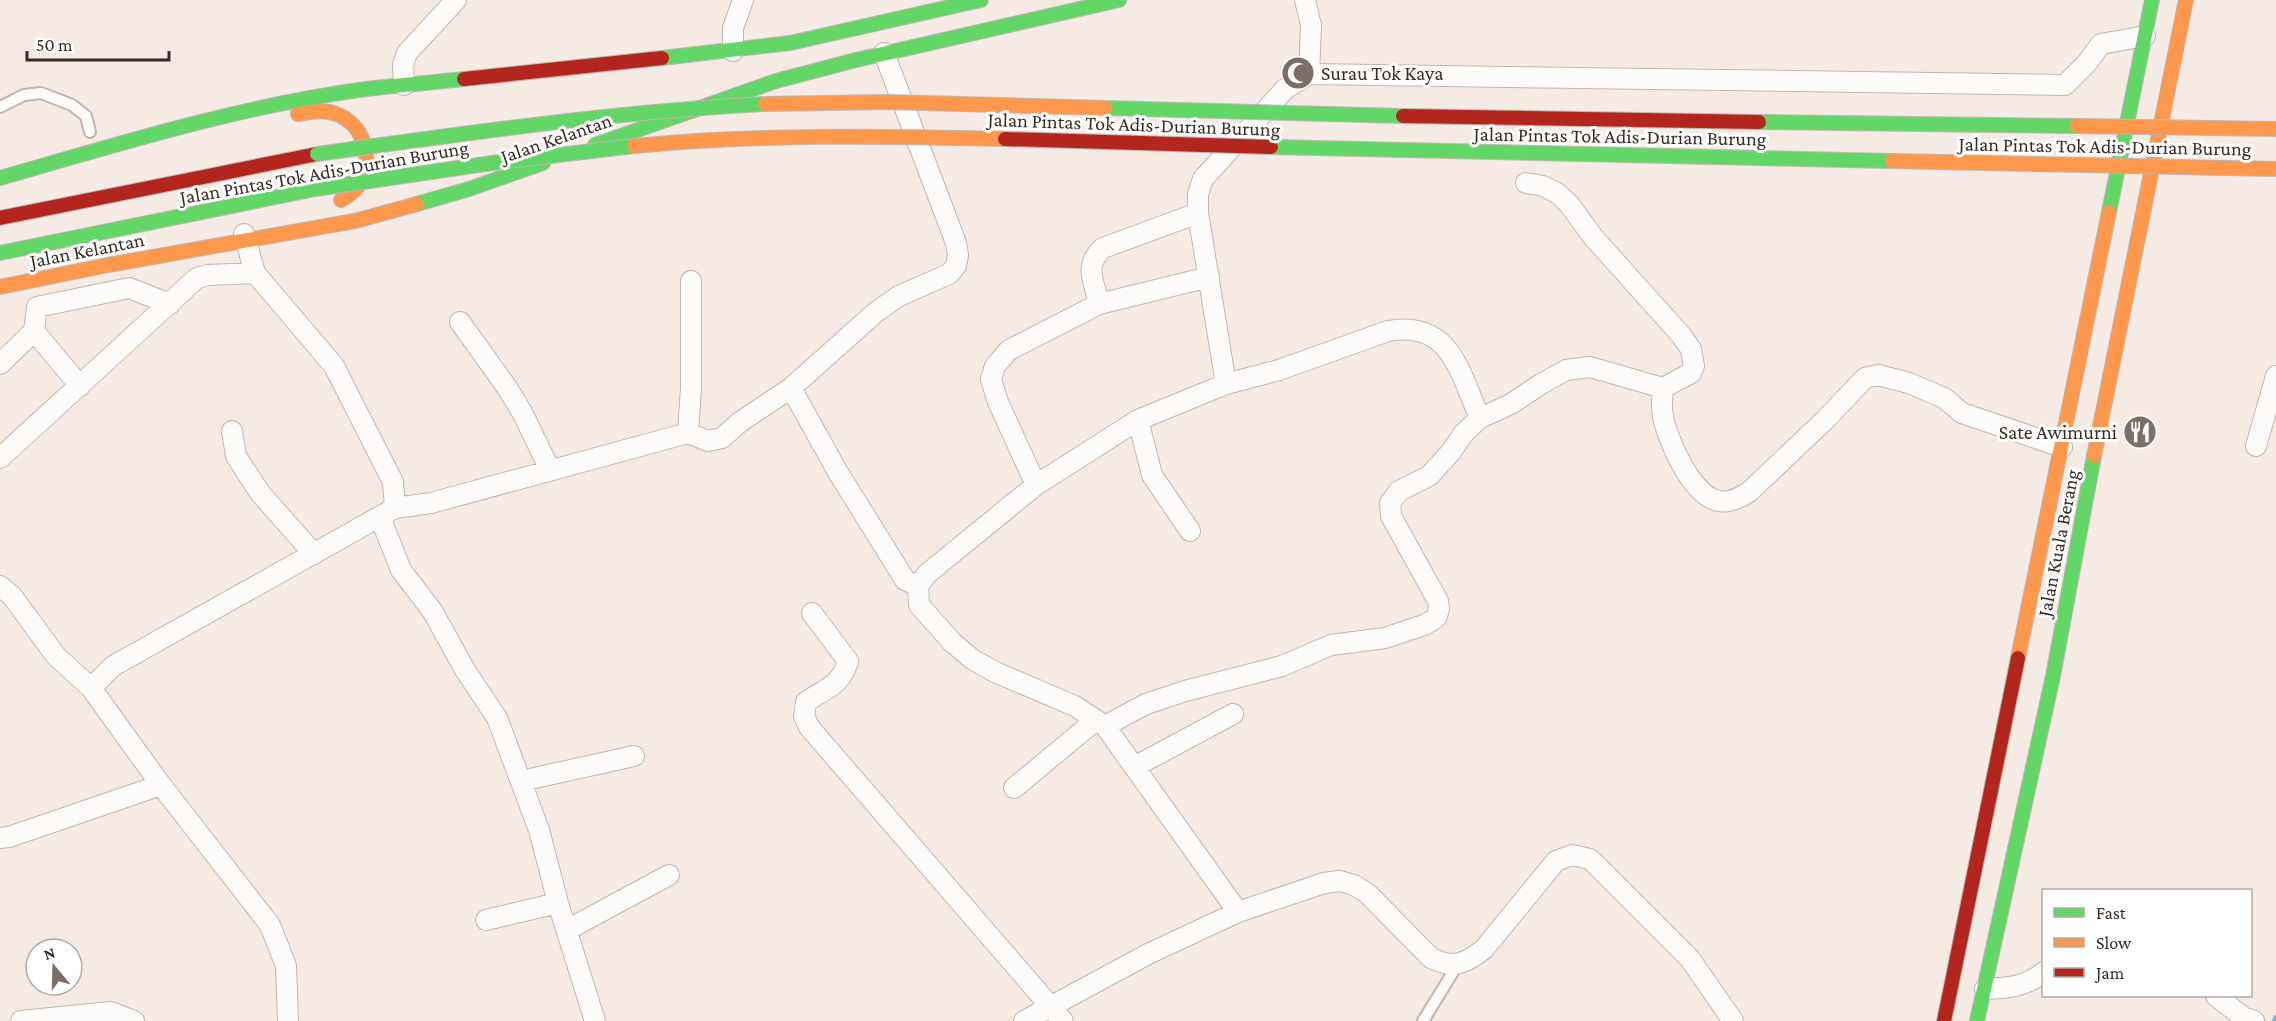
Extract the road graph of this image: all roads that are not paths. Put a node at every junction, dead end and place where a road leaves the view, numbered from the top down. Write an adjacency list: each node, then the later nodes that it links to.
1 (456, 0): 12 (street)
2 (744, 0): 9 (street)
3 (981, 0): 9 (main road)
4 (1119, 0): 10 (main road, Jalan Kelantan)
5 (1305, 0): 11 (street)
6 (2152, 0): 8 (main road, Jalan Kuala Berang)
7 (2186, 0): 54 (main road, Jalan Kuala Berang)
8 (2145, 36): 11 (street); 44 (main road, Jalan Kuala Berang)
9 (733, 51): 12 (main road)
10 (884, 53): 23 (main road, Jalan Kelantan); 37 (street)
11 (1309, 74): 21 (street)
12 (404, 86): 16 (main road)
13 (0, 107): 15 (lane)
14 (2276, 129): 22 (main road, Jalan Pintas Tok Adis-Durian Burung, bridge)
15 (90, 132)
16 (122, 143): 18 (main road); 20 (main road)
17 (2276, 169): 24 (main road, Jalan Pintas Tok Adis-Durian Burung, bridge)
18 (0, 178)
19 (1526, 183): 38 (street)
20 (331, 204)
21 (1198, 213): 26 (street); 30 (street)
22 (0, 218)
23 (247, 232): 25 (street); 28 (main road, Jalan Kelantan)
24 (0, 253)
25 (255, 273): 29 (street); 48 (street)
26 (1209, 277): 30 (street); 35 (street)
27 (691, 281): 42 (street)
28 (0, 287)
29 (170, 304): 32 (street); 36 (street)
30 (1099, 304): 47 (street)
31 (460, 322): 46 (street)
32 (34, 331): 33 (street); 36 (street)
33 (0, 364)
34 (2276, 376): 43 (street)
35 (1226, 384): 39 (street); 40 (street)
36 (80, 386): 45 (street)
37 (791, 388): 42 (street); 52 (street)
38 (1663, 388): 39 (street); 44 (street)
39 (1480, 418): 57 (street)
40 (1138, 420): 47 (street); 49 (street)
41 (232, 431): 50 (street)
42 (688, 433): 46 (street)
43 (2256, 446)
44 (2062, 447): 65 (main road, Jalan Kuala Berang)
45 (0, 458)
46 (550, 470): 48 (street)
47 (1036, 485): 52 (street)
48 (387, 513): 50 (street); 61 (street)
49 (1190, 531)
50 (314, 554): 55 (street)
51 (0, 586): 55 (street)
52 (918, 586): 57 (street)
53 (812, 612): 77 (street)
54 (2053, 676): 60 (main road); 74 (main road, Jalan Kuala Berang)
55 (91, 688): 62 (street)
56 (1233, 714): 59 (street)
57 (1100, 723): 59 (street); 64 (street)
58 (634, 756): 61 (street)
59 (1134, 766): 69 (street)
60 (2019, 775)
61 (521, 781): 68 (street)
62 (161, 785): 66 (street); 82 (street)
63 (2007, 786): 65 (main road)
64 (1014, 788)
65 (1990, 791): 76 (main road, Jalan Kuala Berang)
66 (0, 838)
67 (669, 875): 71 (street)
68 (558, 903): 70 (street); 71 (street)
69 (1238, 912): 72 (street); 77 (street)
70 (486, 920)
71 (567, 930): 83 (street)
72 (1458, 964): 85 (lane); 86 (street)
73 (2042, 973): 74 (street)
74 (1974, 991): 76 (main road); 78 (main road, Jalan Kuala Berang)
75 (2217, 997): 79 (street)
76 (1947, 1006): 87 (main road, Jalan Kuala Berang)
77 (1057, 1014): 84 (street)
78 (1979, 1015)
79 (2246, 1020)
80 (21, 1021): 81 (street)
81 (134, 1021)
82 (288, 1021)
83 (596, 1021)
84 (1024, 1021)
85 (1423, 1021)
86 (1733, 1021)
87 (1944, 1021)

